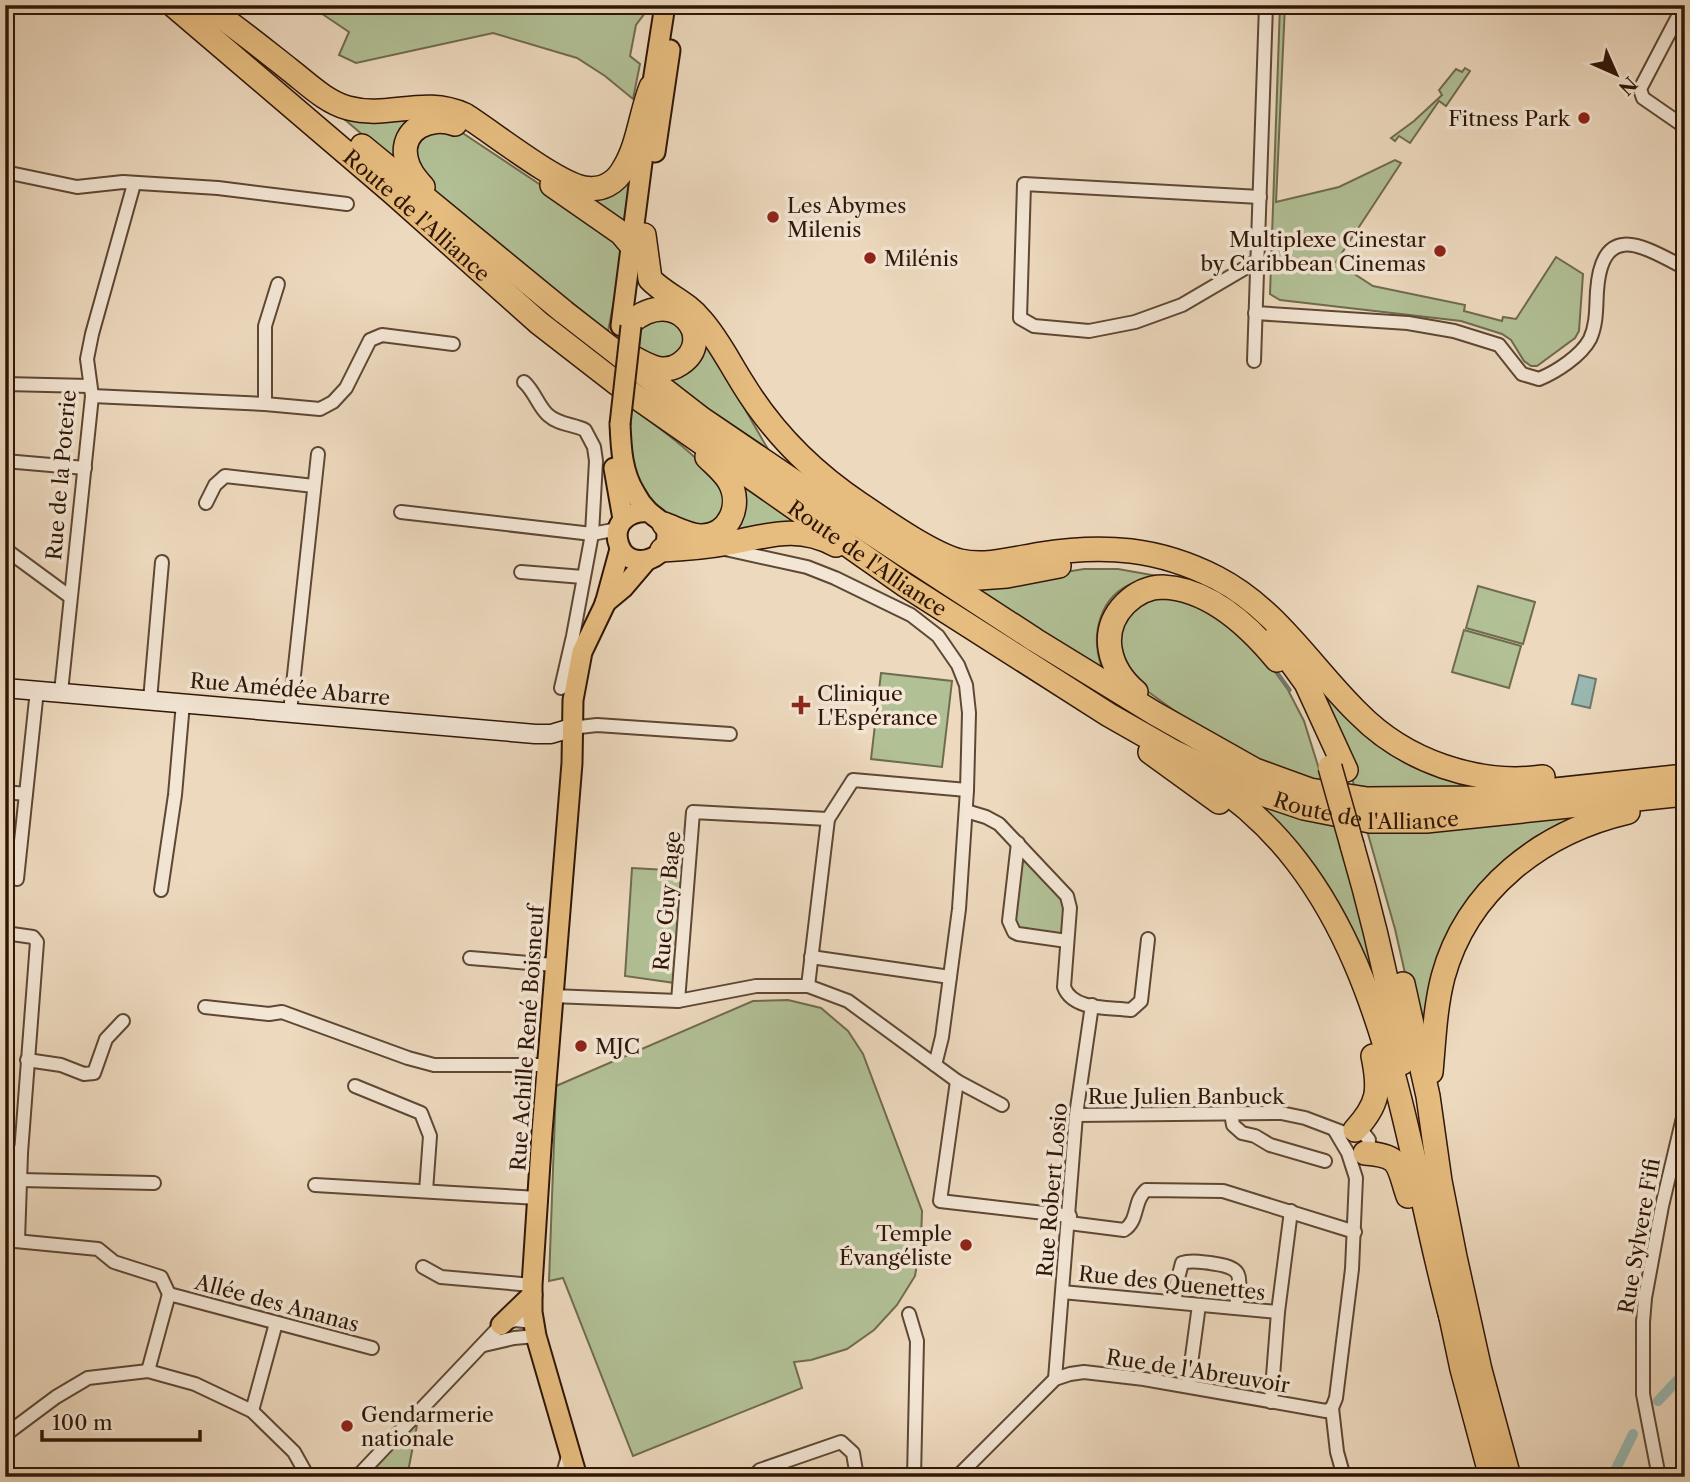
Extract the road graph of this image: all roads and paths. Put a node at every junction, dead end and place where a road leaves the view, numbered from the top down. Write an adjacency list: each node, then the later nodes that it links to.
1 (173, 5): 15 (highway, Route de l'Alliance)
2 (197, 5): 15 (highway, Route de l'Alliance)
3 (204, 5): 8 (highway)
4 (665, 5): 8 (main road)
5 (677, 5): 14 (main road)
6 (1266, 5): 12 (street)
7 (1684, 5): 9 (street)
8 (651, 87): 14 (main road)
9 (1685, 127)
10 (5, 172): 11 (street)
11 (134, 184): 13 (street); 26 (street, Rue de la Poterie)
12 (1260, 197): 16 (street); 16 (street)
13 (347, 204)
14 (638, 241): 15 (highway); 20 (main road); 47 (highway)
15 (463, 243): 21 (highway, Route de l'Alliance); 35 (highway); 44 (highway, Route de l'Alliance)
16 (1257, 261): 19 (street)
17 (1685, 268): 19 (street)
18 (278, 284): 27 (street)
19 (1255, 313): 23 (street)
20 (628, 325): 21 (highway); 28 (main road)
21 (586, 330): 37 (highway, Route de l'Alliance)
22 (453, 344): 27 (street)
23 (1254, 361)
24 (524, 382): 36 (street)
25 (5, 384): 26 (street)
26 (90, 391): 27 (street); 31 (street, Rue de la Poterie)
27 (265, 404)
28 (615, 423): 35 (main road); 36 (main road)
29 (318, 454): 32 (street)
30 (5, 461): 31 (street)
31 (85, 468): 45 (street, Rue de la Poterie)
32 (314, 486): 33 (street); 54 (street)
33 (206, 503)
34 (401, 512): 36 (street)
35 (656, 518): 36 (main road); 40 (main road)
36 (612, 534): 40 (main road); 43 (street); 46 (main road, Rue Achille René Boisneuf)
37 (876, 535): 55 (highway, Route de l'Alliance); 61 (highway)
38 (711, 546): 40 (highway); 44 (highway); 63 (street)
39 (5, 549): 45 (street)
40 (654, 555): 46 (main road, Rue Achille René Boisneuf)
41 (162, 562): 52 (street)
42 (521, 572): 43 (street)
43 (583, 577): 49 (street)
44 (905, 585): 56 (highway, Route de l'Alliance)
45 (69, 596): 51 (street, Rue de la Poterie)
46 (604, 604): 57 (main road, Rue Achille René Boisneuf)
47 (1292, 639): 60 (highway); 61 (highway)
48 (5, 688): 50 (street, Rue Amédée Abarre)
49 (561, 688)
50 (37, 690): 51 (street, Rue Amédée Abarre); 65 (street)
51 (61, 692): 52 (street, Rue Amédée Abarre)
52 (150, 700): 53 (street, Rue Amédée Abarre)
53 (183, 703): 54 (street, Rue Amédée Abarre); 73 (street)
54 (290, 712): 57 (street, Rue Amédée Abarre)
55 (1154, 713): 61 (highway); 62 (highway, Route de l'Alliance)
56 (1109, 715): 59 (highway, Route de l'Alliance); 97 (highway)
57 (571, 728): 58 (street); 79 (main road, Rue Achille René Boisneuf)
58 (730, 734)
59 (1174, 752): 66 (highway, Route de l'Alliance); 110 (highway)
60 (1685, 766)
61 (1338, 769): 71 (highway, bridge)
62 (1685, 776)
63 (967, 790): 68 (street); 69 (street)
64 (5, 792): 65 (street)
65 (26, 794): 72 (street)
66 (1685, 794)
67 (1685, 804): 92 (highway)
68 (966, 811): 70 (street); 80 (street)
69 (828, 819): 77 (street); 83 (street, Rue Guy Bage)
70 (1018, 843): 76 (street); 76 (street)
71 (1360, 845): 92 (highway); 120 (highway)
72 (17, 879)
73 (161, 890)
74 (5, 933): 87 (street)
75 (1148, 939): 84 (street)
76 (1067, 941): 84 (street)
77 (811, 957): 80 (street); 81 (street)
78 (470, 958): 79 (street)
79 (554, 965): 82 (main road, Rue Achille René Boisneuf)
80 (950, 977): 89 (street)
81 (808, 986): 83 (street); 89 (street)
82 (552, 996): 83 (street); 88 (main road, Rue Achille René Boisneuf)
83 (678, 1001)
84 (1092, 1005): 96 (street, Rue Robert Losio)
85 (205, 1007): 88 (street)
86 (123, 1021): 87 (street)
87 (27, 1060): 99 (street)
88 (548, 1065): 105 (main road, Rue Achille René Boisneuf)
89 (935, 1065): 90 (street)
90 (957, 1082): 93 (street); 107 (street)
91 (355, 1086): 104 (street)
92 (1428, 1096): 147 (highway)
93 (1002, 1105)
94 (1685, 1109): 148 (street, Rue Sylvere Fifi)
95 (1231, 1113): 96 (street, Rue Julien Banbuck); 97 (street, Rue Julien Banbuck); 100 (street)
96 (1076, 1115): 107 (street, Rue Robert Losio)
97 (1352, 1146): 108 (street); 110 (highway)
98 (5, 1150): 99 (street)
99 (21, 1153): 101 (street)
100 (1325, 1161)
101 (20, 1180): 102 (street); 109 (street)
102 (154, 1183)
103 (315, 1185): 104 (street)
104 (426, 1191): 105 (street)
105 (538, 1198): 112 (main road, Rue Achille René Boisneuf)
106 (1291, 1211): 107 (street); 108 (street); 118 (street)
107 (1069, 1220): 113 (street, Rue Robert Losio)
108 (1355, 1232): 130 (street)
109 (12, 1240): 114 (street)
110 (1434, 1256): 120 (highway)
111 (424, 1267): 112 (street)
112 (532, 1290): 122 (main road); 123 (main road, Rue Achille René Boisneuf)
113 (1062, 1292): 115 (street, Rue des Quenettes); 127 (street, Rue Robert Losio)
114 (169, 1294): 121 (street, Allée des Ananas); 126 (street, Allée des Ananas)
115 (1175, 1302): 116 (street, Rue des Quenettes); 117 (street)
116 (1199, 1305): 117 (street, Rue des Quenettes); 128 (street)
117 (1236, 1308): 118 (street, Rue des Quenettes)
118 (1278, 1312): 129 (street)
119 (909, 1314): 143 (street)
120 (1451, 1317): 146 (highway)
121 (276, 1323): 125 (street, Allée des Ananas); 131 (street)
122 (502, 1325): 123 (street); 124 (street)
123 (535, 1329): 124 (street); 133 (main road, Rue Achille René Boisneuf)
124 (484, 1345): 138 (street)
125 (372, 1348)
126 (148, 1371): 131 (street); 132 (street)
127 (1055, 1379): 128 (street, Rue de l'Abreuvoir); 135 (street)
128 (1188, 1386): 129 (street, Rue de l'Abreuvoir)
129 (1271, 1402): 130 (street, Rue de l'Abreuvoir)
130 (1332, 1408): 145 (street)
131 (252, 1411): 137 (street)
132 (7, 1432)
133 (569, 1451): 139 (street); 140 (main road, Rue Achille René Boisneuf)
134 (5, 1465): 136 (street)
135 (966, 1472): 144 (street)
136 (8, 1477)
137 (308, 1477)
138 (357, 1477)
139 (562, 1477)
140 (577, 1477)
141 (753, 1477): 142 (street)
142 (857, 1477)
143 (915, 1477)
144 (957, 1477)
145 (1344, 1477)
146 (1491, 1477)
147 (1509, 1477)
148 (1659, 1477)

